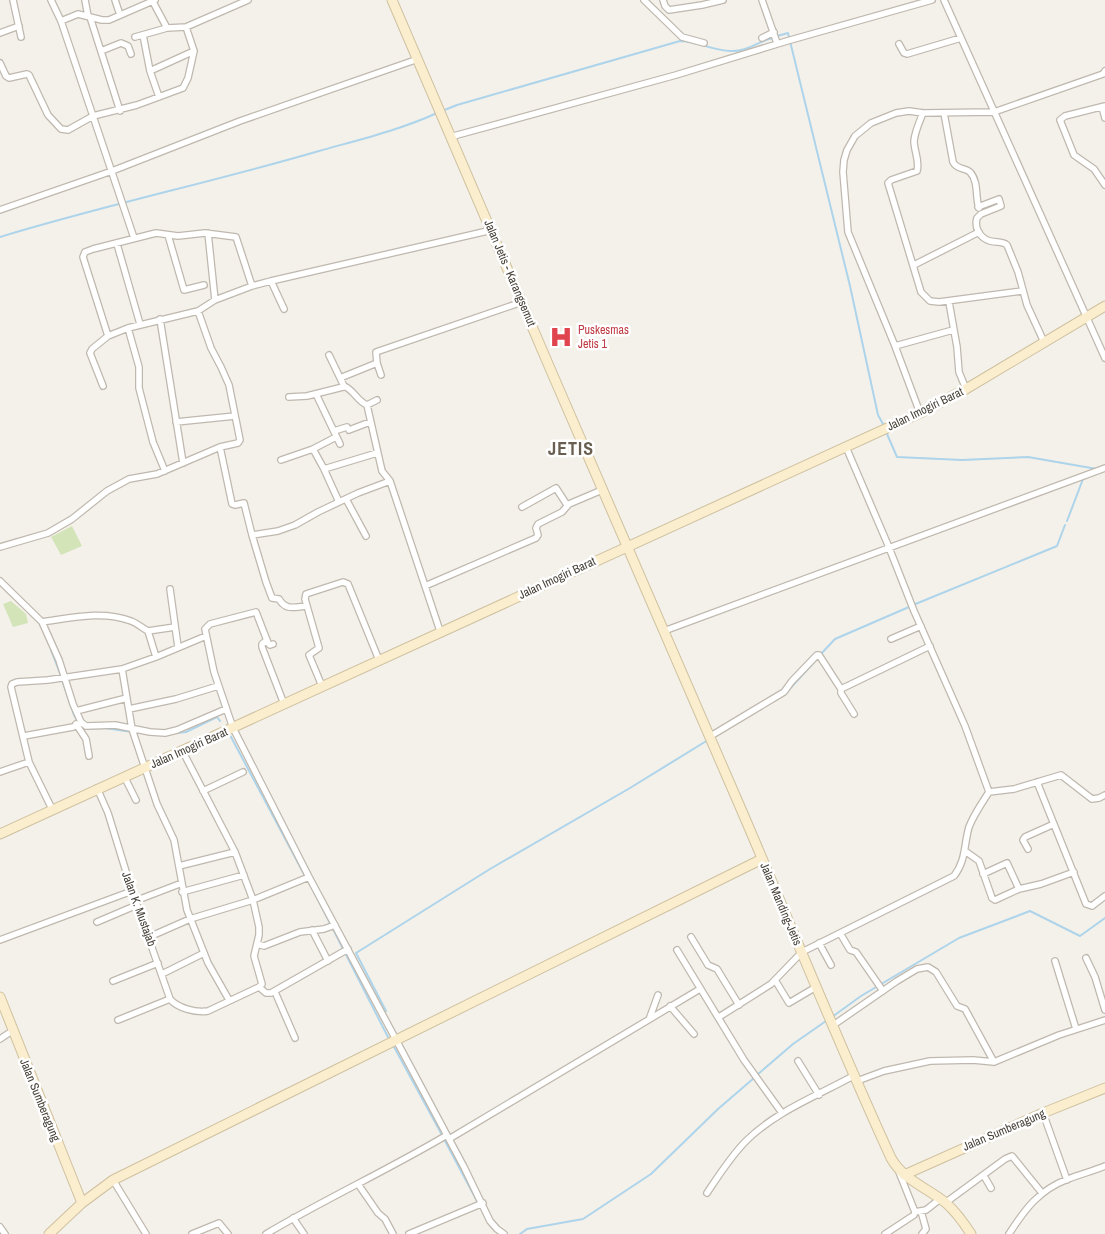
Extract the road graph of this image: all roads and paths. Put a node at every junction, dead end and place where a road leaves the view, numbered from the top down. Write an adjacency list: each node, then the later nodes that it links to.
1 (13, 0): 17 (street)
2 (51, 0): 16 (street)
3 (86, 0): 15 (street)
4 (116, 0): 14 (street)
5 (153, 0): 14 (street); 19 (street)
6 (248, 0): 18 (street)
7 (392, 0): 32 (main road, Jalan Jetis - Karangsemut)
8 (644, 0): 27 (street)
9 (663, 0): 10 (street)
10 (723, 0)
11 (762, 0): 24 (street)
12 (932, 0): 24 (street)
13 (944, 0): 26 (street)
14 (120, 15): 15 (street)
15 (89, 16): 16 (street); 29 (street)
16 (61, 21): 42 (street)
17 (19, 26): 20 (street); 23 (street)
18 (186, 27): 19 (street); 30 (street)
19 (167, 28): 21 (street)
20 (0, 33)
21 (143, 35): 22 (street); 34 (street)
22 (135, 36)
23 (21, 37)
24 (776, 37): 25 (street); 44 (street)
25 (762, 38)
26 (961, 38): 28 (street); 39 (street)
27 (704, 42)
28 (899, 44)
29 (101, 51): 31 (street); 38 (street)
30 (194, 51): 34 (street); 36 (street)
31 (131, 54)
32 (418, 59): 44 (main road, Jalan Jetis - Karangsemut); 45 (street)
33 (0, 63): 42 (street)
34 (150, 71): 36 (street)
35 (1104, 74): 39 (street)
36 (159, 97): 38 (street)
37 (1103, 106): 43 (street); 46 (street)
38 (120, 110): 42 (street)
39 (994, 112): 41 (street); 67 (street)
40 (923, 113): 41 (street); 56 (street); 74 (street)
41 (944, 113): 47 (street)
42 (93, 116): 45 (street)
43 (1105, 118)
44 (450, 137): 50 (main road, Jalan Jetis - Karangsemut)
45 (112, 171): 48 (street); 54 (street)
46 (1105, 185)
47 (978, 207): 49 (street); 49 (street)
48 (0, 210)
49 (981, 214): 51 (street)
50 (492, 230): 57 (street); 62 (main road, Jalan Jetis - Karangsemut)
51 (978, 232): 56 (street); 60 (street)
52 (208, 233): 53 (street); 59 (street); 61 (street)
53 (168, 235): 54 (street); 58 (street)
54 (134, 238): 55 (street)
55 (117, 244): 69 (street); 72 (street)
56 (914, 265): 63 (street)
57 (271, 281): 59 (street); 65 (street)
58 (204, 285)
59 (252, 286): 61 (street)
60 (1022, 291): 63 (street); 73 (street)
61 (215, 300): 66 (street)
62 (522, 302): 77 (street); 103 (main road, Jalan Jetis - Karangsemut)
63 (948, 302): 71 (street)
64 (1105, 306): 67 (main road, Jalan Imogiri Barat)
65 (284, 309)
66 (198, 311): 68 (street); 88 (street)
67 (1087, 317): 73 (main road, Jalan Imogiri Barat); 76 (street)
68 (160, 319): 69 (street); 89 (street)
69 (140, 324): 70 (street)
70 (128, 328): 72 (street); 101 (street)
71 (953, 330): 74 (street); 82 (street)
72 (108, 336): 80 (street)
73 (1044, 342): 82 (main road, Jalan Imogiri Barat)
74 (895, 346): 87 (street)
75 (329, 355): 79 (street)
76 (1105, 358)
77 (377, 364): 78 (street); 79 (street)
78 (381, 375)
79 (340, 378): 81 (street)
80 (103, 386)
81 (344, 386): 83 (street); 86 (street)
82 (966, 389): 87 (main road, Jalan Imogiri Barat)
83 (316, 394): 84 (street); 91 (street)
84 (289, 397)
85 (377, 400): 86 (street)
86 (367, 405): 90 (street)
87 (920, 413): 94 (main road, Jalan Imogiri Barat)
88 (235, 416): 89 (street); 93 (street)
89 (176, 422): 98 (street)
90 (370, 422): 91 (street); 96 (street)
91 (335, 434): 92 (street); 95 (street)
92 (340, 444)
93 (220, 447): 98 (street); 108 (street)
94 (846, 447): 111 (main road, Jalan Imogiri Barat); 112 (street)
95 (313, 448): 97 (street); 100 (street)
96 (377, 452): 100 (street); 102 (street)
97 (281, 460)
98 (183, 463): 101 (street)
99 (1104, 468): 112 (street)
100 (324, 470): 105 (street)
101 (165, 471): 110 (street)
102 (390, 481): 104 (street); 114 (street)
103 (602, 490): 106 (street); 111 (main road, Jalan Jetis - Karangsemut)
104 (346, 499): 105 (street); 109 (street)
105 (339, 502): 108 (street)
106 (567, 505): 107 (street); 114 (street)
107 (522, 507)
108 (252, 535): 116 (street)
109 (366, 536)
110 (0, 547)
111 (626, 547): 121 (main road, Jalan Imogiri Barat); 122 (main road, Jalan Manding-Jetis)
112 (890, 549): 118 (street); 122 (street)
113 (0, 581): 117 (street)
114 (425, 586): 121 (street)
115 (170, 589): 119 (street)
116 (307, 606): 130 (street); 134 (street)
117 (42, 622): 120 (street); 132 (street)
118 (921, 626): 124 (street); 127 (street)
119 (175, 627): 120 (street); 128 (street)
120 (148, 631): 129 (street)
121 (440, 632): 130 (main road, Jalan Imogiri Barat)
122 (664, 632): 146 (main road, Jalan Manding-Jetis)
123 (206, 636): 125 (street); 128 (street); 133 (street)
124 (891, 639)
125 (267, 640): 126 (street); 137 (street)
126 (273, 644)
127 (930, 646): 135 (street); 157 (street)
128 (178, 647): 129 (street)
129 (156, 657): 131 (street)
130 (379, 660): 134 (main road, Jalan Imogiri Barat)
131 (122, 669): 132 (street); 136 (street)
132 (64, 677): 140 (street); 145 (street)
133 (218, 686): 138 (street); 139 (street)
134 (322, 686): 137 (main road, Jalan Imogiri Barat)
135 (841, 688): 141 (street); 146 (street)
136 (127, 698): 138 (street); 140 (street)
137 (284, 704): 143 (main road, Jalan Imogiri Barat)
138 (129, 709): 144 (street)
139 (226, 709): 143 (street); 144 (street)
140 (76, 711): 142 (street)
141 (854, 714)
142 (79, 724): 144 (street); 145 (street); 148 (street)
143 (233, 728): 147 (main road, Jalan Imogiri Barat); 171 (street)
144 (133, 732): 150 (street)
145 (24, 736): 149 (street)
146 (710, 738): 166 (main road, Jalan Manding-Jetis)
147 (182, 750): 150 (main road, Jalan Imogiri Barat); 156 (street)
148 (89, 756)
149 (29, 762): 151 (street); 160 (street)
150 (145, 768): 153 (main road, Jalan Imogiri Barat); 167 (street)
151 (0, 772)
152 (243, 772): 156 (street)
153 (124, 776): 155 (main road, Jalan Imogiri Barat); 159 (street)
154 (1037, 782): 157 (street); 158 (street); 161 (street)
155 (97, 788): 160 (main road, Jalan Imogiri Barat); 174 (street, Jalan K. Mustajab)
156 (203, 791): 164 (street)
157 (989, 792): 165 (street)
158 (1105, 794)
159 (136, 800)
160 (52, 809): 162 (main road, Jalan Imogiri Barat)
161 (1054, 824): 163 (street); 168 (street)
162 (0, 834)
163 (1028, 849)
164 (235, 852): 167 (street); 170 (street)
165 (968, 853): 169 (street); 183 (street)
166 (762, 859): 191 (main road, Jalan Manding-Jetis); 223 (main road)
167 (179, 866): 172 (street)
168 (1074, 872): 173 (street); 176 (street)
169 (983, 874): 173 (street); 173 (street)
170 (244, 875): 175 (street); 177 (street)
171 (306, 879): 177 (street); 181 (street)
172 (182, 883): 175 (street); 178 (street)
173 (1019, 888)
174 (132, 891): 178 (street, Jalan K. Mustajab); 186 (street)
175 (182, 892): 179 (street)
176 (1105, 896)
177 (253, 900): 179 (street); 188 (street)
178 (136, 903): 180 (street); 184 (street, Jalan K. Mustajab)
179 (190, 919): 184 (street); 192 (street)
180 (98, 922)
181 (332, 926): 182 (street); 190 (street)
182 (312, 930): 188 (street); 194 (street)
183 (840, 933): 187 (street); 204 (street)
184 (149, 937): 196 (street, Jalan K. Mustajab)
185 (691, 937): 210 (street)
186 (0, 940)
187 (819, 943): 191 (street); 197 (street)
188 (257, 944): 201 (street)
189 (677, 950): 203 (street)
190 (345, 951): 194 (street); 223 (street)
191 (802, 952): 199 (street); 202 (main road, Jalan Manding-Jetis)
192 (204, 953): 198 (street); 209 (street)
193 (1086, 958): 212 (street)
194 (328, 961): 205 (street)
195 (1055, 961): 218 (street)
196 (158, 963): 198 (street, Jalan K. Mustajab); 200 (street)
197 (831, 965)
198 (162, 974): 208 (street, Jalan K. Mustajab)
199 (775, 980): 202 (street); 210 (street)
200 (113, 981)
201 (260, 987): 205 (street); 209 (street)
202 (816, 987): 217 (main road, Jalan Manding-Jetis)
203 (700, 989): 211 (street); 213 (street)
204 (882, 990): 217 (street); 225 (street)
205 (275, 992): 221 (street)
206 (658, 996): 214 (street)
207 (0, 997): 219 (main road, Jalan Sumberagung)
208 (170, 999): 209 (street); 215 (street)
209 (229, 1000)
210 (739, 1005): 213 (street)
211 (670, 1006): 214 (street); 220 (street)
212 (1105, 1010)
213 (719, 1017): 229 (street)
214 (650, 1018): 231 (street)
215 (118, 1020)
216 (1105, 1020): 218 (street)
217 (832, 1024): 226 (main road, Jalan Manding-Jetis)
218 (1076, 1029): 225 (street)
219 (12, 1030): 222 (street); 243 (main road, Jalan Sumberagung)
220 (694, 1034)
221 (295, 1038)
222 (0, 1039)
223 (392, 1042): 231 (street); 236 (main road)
224 (798, 1061): 228 (street)
225 (994, 1062): 226 (street)
226 (856, 1078): 228 (street); 234 (main road, Jalan Manding-Jetis)
227 (1105, 1088): 230 (main road, Jalan Sumberagung)
228 (819, 1095): 229 (street)
229 (782, 1113): 240 (street)
230 (1044, 1115): 234 (main road, Jalan Sumberagung); 237 (street)
231 (446, 1137): 238 (street); 244 (street)
232 (1105, 1166): 237 (street)
233 (984, 1167): 235 (street)
234 (901, 1172): 242 (main road, Jalan Manding-Jetis); 245 (street)
235 (985, 1175): 239 (street); 241 (street); 242 (street)
236 (113, 1180): 243 (main road); 251 (street)
237 (1067, 1180): 241 (street)
238 (358, 1184): 246 (street); 256 (street)
239 (992, 1188)
240 (707, 1193)
241 (1042, 1193): 261 (street)
242 (943, 1201): 245 (street); 260 (main road, Jalan Manding-Jetis)
243 (82, 1203): 250 (main road)
244 (480, 1204): 257 (street); 258 (street)
245 (918, 1212): 248 (street); 259 (street)
246 (294, 1218): 254 (street); 255 (street)
247 (0, 1227): 249 (street)
248 (926, 1232)
249 (5, 1234)
250 (49, 1234)
251 (146, 1234)
252 (192, 1234): 253 (street)
253 (228, 1234)
254 (266, 1234)
255 (304, 1234)
256 (393, 1234)
257 (409, 1234)
258 (504, 1234)
259 (885, 1234)
260 (971, 1234)
261 (1009, 1234)

